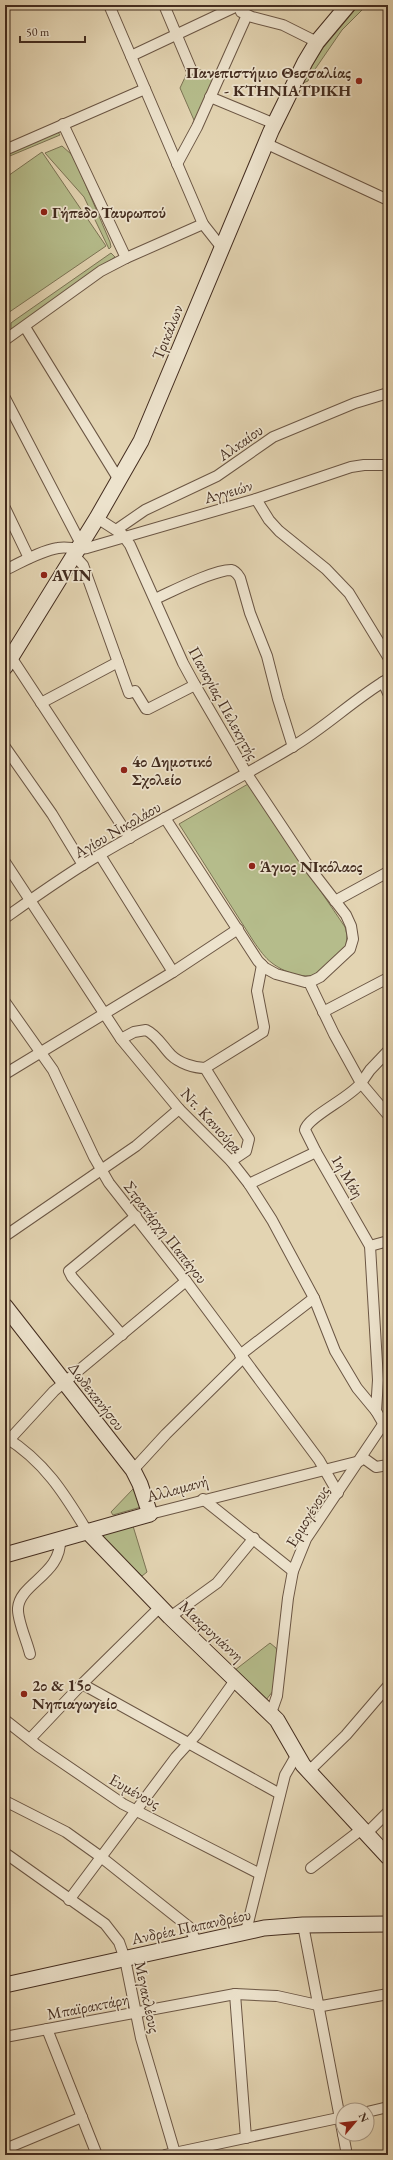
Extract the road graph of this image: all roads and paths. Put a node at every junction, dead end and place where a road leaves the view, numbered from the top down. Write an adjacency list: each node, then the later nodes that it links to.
1 (164, 5): 6 (street)
2 (348, 5): 7 (main road, Τρικάλων)
3 (111, 6): 8 (street)
4 (234, 6): 5 (street); 6 (street)
5 (247, 15): 7 (street); 11 (street)
6 (177, 35): 8 (street); 9 (street)
7 (317, 42): 13 (main road, Τρικάλων)
8 (131, 56): 10 (street)
9 (191, 69)
10 (145, 89): 12 (street); 16 (street)
11 (210, 97): 13 (street); 16 (street)
12 (63, 124): 15 (street); 20 (street)
13 (275, 124): 14 (main road, Τρικάλων)
14 (266, 143): 17 (street); 19 (main road, Τρικάλων)
15 (5, 150)
16 (177, 164): 18 (street)
17 (388, 200)
18 (203, 224): 19 (street); 20 (street)
19 (222, 248): 26 (main road, Τρικάλων)
20 (126, 258): 21 (street)
21 (25, 327): 22 (street); 26 (street)
22 (5, 340)
23 (388, 392): 30 (street, Αλκαίου)
24 (5, 398): 32 (street)
25 (388, 465): 27 (street, Αγγειών)
26 (119, 480): 29 (main road, Τρικάλων)
27 (256, 499): 31 (street, Αγγειών); 36 (street)
28 (5, 508): 33 (street)
29 (96, 518): 30 (street, Παναγίας Πελεκητής); 32 (main road, Τρικάλων)
30 (116, 530): 31 (street, Παναγίας Πελεκητής)
31 (124, 537): 32 (street, Αγγειών); 35 (street, Παναγίας Πελεκητής)
32 (77, 549): 33 (street); 37 (main road, Τρικάλων); 38 (street)
33 (29, 558): 34 (street)
34 (5, 570)
35 (155, 599): 40 (street, Παναγίας Πελεκητής); 43 (street)
36 (388, 657)
37 (8, 662): 42 (street)
38 (118, 662): 40 (street); 42 (street)
39 (385, 680): 41 (street); 43 (street, Αγίου Νικολάου)
40 (195, 685): 45 (street, Παναγίας Πελεκητής)
41 (388, 693)
42 (41, 703): 47 (street)
43 (293, 747): 45 (street, Αγίου Νικολάου)
44 (5, 748): 50 (street)
45 (247, 774): 46 (street, Αγίου Νικολάου); 53 (street, Παναγίας Πελεκητής)
46 (165, 818): 47 (street, Αγίου Νικολάου); 55 (street)
47 (130, 838): 48 (street, Αγίου Νικολάου)
48 (100, 855): 50 (street, Αγίου Νικολάου); 57 (street)
49 (5, 862): 52 (street, Ντ. Κανιούρα)
50 (83, 865): 52 (street, Αγίου Νικολάου)
51 (388, 872): 53 (street)
52 (30, 901): 54 (street, Αγίου Νικολάου); 62 (street, Ντ. Κανιούρα)
53 (335, 901): 59 (street)
54 (5, 918)
55 (238, 930): 56 (street); 57 (street)
56 (262, 965): 59 (street); 66 (street)
57 (172, 972): 62 (street)
58 (388, 978): 61 (street)
59 (309, 982): 61 (street)
60 (5, 1002): 65 (street, Στρατάρχη Παπάγου)
61 (323, 1012): 68 (street)
62 (104, 1014): 63 (street, Ντ. Κανιούρα); 65 (street)
63 (121, 1039): 66 (street); 69 (street, Ντ. Κανιούρα)
64 (388, 1051): 68 (street)
65 (41, 1052): 67 (street); 73 (street, Στρατάρχη Παπάγου)
66 (205, 1068): 72 (street)
67 (5, 1074)
68 (361, 1083): 70 (street); 71 (street, 1η Μάη)
69 (179, 1109): 72 (street, Ντ. Κανιούρα); 73 (street)
70 (388, 1115)
71 (316, 1152): 74 (street); 78 (street, 1η Μάη)
72 (231, 1161): 74 (street, Ντ. Κανιούρα)
73 (101, 1170): 75 (street, Στρατάρχη Παπάγου); 76 (street)
74 (249, 1184): 80 (street, Ντ. Κανιούρα)
75 (136, 1216): 79 (street, Στρατάρχη Παπάγου); 82 (street)
76 (5, 1236)
77 (388, 1241): 78 (street)
78 (370, 1246): 85 (street, 1η Μάη)
79 (186, 1281): 82 (street); 83 (street, Στρατάρχη Παπάγου)
80 (314, 1298): 83 (street); 85 (street, Ντ. Κανιούρα)
81 (5, 1306): 84 (main road, Δωδεκανήσου)
82 (122, 1335): 84 (street)
83 (241, 1357): 90 (street, Στρατάρχη Παπάγου); 91 (street)
84 (64, 1383): 87 (street); 91 (main road, Δωδεκανήσου)
85 (376, 1411): 86 (street)
86 (386, 1420): 88 (street, Ερμογένους)
87 (7, 1439): 95 (street, Μακρυγιάννη)
88 (361, 1459): 89 (street); 90 (street, Αλλαμανή); 92 (street, Ερμογένους)
89 (388, 1465)
90 (325, 1469): 92 (street, Στρατάρχη Παπάγου); 93 (street, Αλλαμανή)
91 (133, 1470): 94 (main road, Δωδεκανήσου)
92 (338, 1493): 99 (street, Ερμογένους)
93 (203, 1499): 94 (street, Αλλαμανή); 97 (street)
94 (150, 1514): 95 (main road, Αλλαμανή)
95 (87, 1531): 96 (main road, Αλλαμανή); 100 (main road, Μακρυγιάννη)
96 (60, 1538): 98 (main road, Αλλαμανή); 101 (street)
97 (254, 1538): 99 (street); 100 (street)
98 (5, 1555)
99 (293, 1572): 105 (street, Ερμογένους)
100 (165, 1612): 102 (main road, Μακρυγιάννη); 103 (street)
101 (30, 1654)
102 (236, 1679): 105 (main road, Μακρυγιάννη); 108 (street)
103 (82, 1684): 107 (street); 108 (street)
104 (388, 1686): 110 (street)
105 (271, 1713): 109 (main road, Μακρυγιάννη)
106 (5, 1720): 107 (street, Ευμένους)
107 (30, 1740): 113 (street, Ευμένους)
108 (188, 1743): 111 (street); 113 (street)
109 (296, 1756): 110 (main road, Μακρυγιάννη); 111 (street)
110 (308, 1772): 115 (main road, Μακρυγιάννη)
111 (280, 1794): 120 (street)
112 (5, 1801): 117 (street)
113 (137, 1811): 117 (street); 120 (street, Ευμένους)
114 (388, 1812): 115 (street)
115 (364, 1832): 118 (main road, Μακρυγιάννη); 119 (street)
116 (6, 1855): 121 (street, Μεγακλέους)
117 (101, 1857): 121 (street); 125 (street)
118 (388, 1857)
119 (311, 1868)
120 (260, 1874): 124 (street)
121 (69, 1900): 126 (street, Μεγακλέους)
122 (388, 1924): 123 (main road, Ανδρέα Παπανδρέου)
123 (303, 1925): 124 (main road, Ανδρέα Παπανδρέου); 130 (street)
124 (246, 1932): 125 (main road, Ανδρέα Παπανδρέου)
125 (197, 1943): 126 (main road, Ανδρέα Παπανδρέου)
126 (125, 1959): 127 (main road, Ανδρέα Παπανδρέου); 131 (street, Μεγακλέους)
127 (5, 1985)
128 (235, 1994): 130 (street, Μπαϊρακτάρη); 131 (street, Μπαϊρακτάρη); 139 (street)
129 (388, 1994): 130 (street)
130 (318, 2006): 134 (street)
131 (135, 2012): 132 (street, Μπαϊρακτάρη); 142 (street, Μεγακλέους)
132 (47, 2029): 133 (street, Μπαϊρακτάρη); 137 (street)
133 (5, 2037)
134 (338, 2102)
135 (388, 2107): 136 (street)
136 (375, 2110)
137 (82, 2117): 141 (street); 143 (street)
138 (335, 2118): 139 (street)
139 (246, 2138): 142 (street)
140 (345, 2142): 144 (street)
141 (5, 2149)
142 (178, 2154)
143 (97, 2155)
144 (347, 2155)

